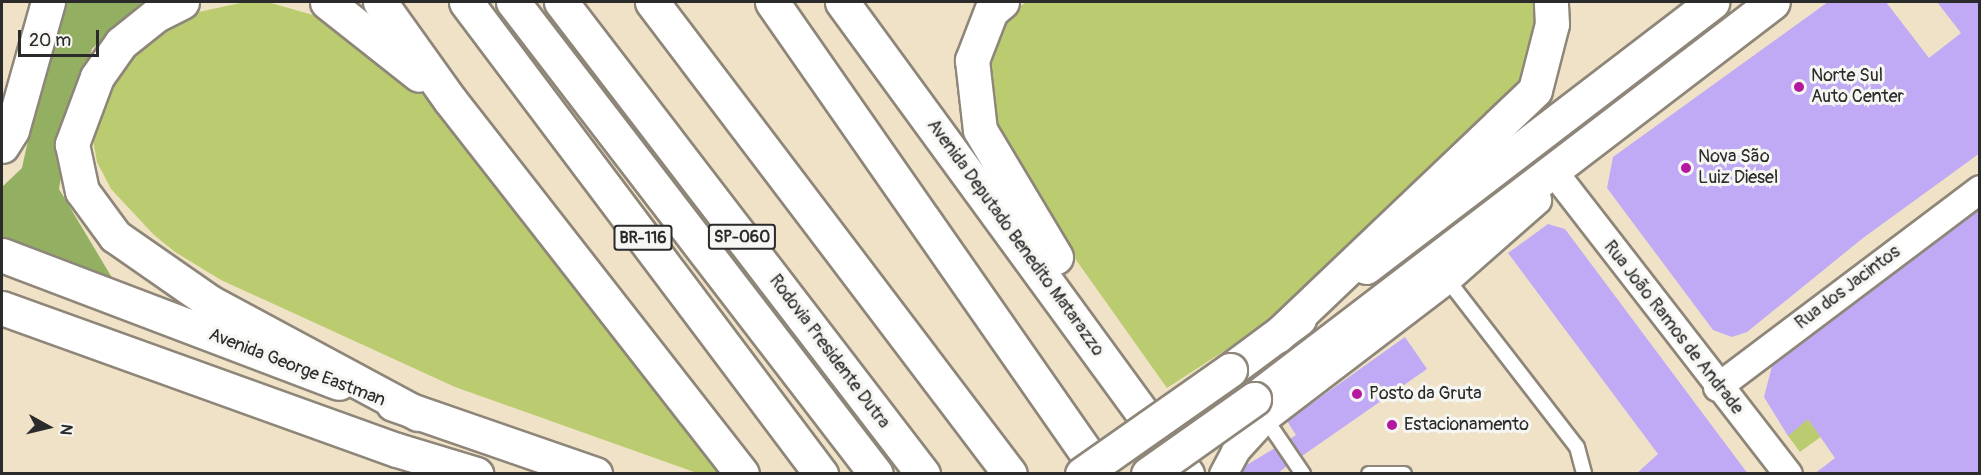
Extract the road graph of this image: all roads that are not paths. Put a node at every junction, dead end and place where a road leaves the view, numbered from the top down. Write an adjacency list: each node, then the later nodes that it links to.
1 (48, 2): 17 (main road)
2 (182, 2): 26 (main road)
3 (327, 2): 16 (main road)
4 (380, 2): 16 (main road)
5 (466, 2): 33 (main road, BR-116)
6 (513, 2): 34 (main road)
7 (561, 2): 35 (main road, Rodovia Presidente Dutra / SP-060)
8 (652, 2): 36 (main road)
9 (772, 2): 38 (main road)
10 (842, 2): 28 (main road, Avenida Deputado Benedito Matarazzo)
11 (1002, 2): 28 (main road)
12 (1551, 2): 23 (main road)
13 (1712, 2): 23 (main road)
14 (1773, 2): 25 (main road)
15 (1791, 2): 18 (street)
16 (450, 100): 32 (main road)
17 (2, 146)
18 (1560, 180): 21 (street); 24 (street, Rua João Ramos de Andrade)
19 (1980, 189): 24 (street, Rua dos Jacintos)
20 (2, 255): 26 (main road, Avenida George Eastman)
21 (1447, 279): 25 (street); 43 (lane)
22 (2, 308): 27 (main road)
23 (1277, 336): 37 (main road, bridge)
24 (1717, 387): 44 (street, Rua João Ramos de Andrade)
25 (1259, 408): 28 (main road, bridge); 39 (street); 40 (lane)
26 (418, 414): 31 (main road, Avenida George Eastman)
27 (397, 450): 29 (main road); 30 (main road)
28 (1170, 467)
29 (432, 474)
30 (476, 474)
31 (595, 474)
32 (742, 474)
33 (821, 474)
34 (876, 474)
35 (923, 474)
36 (1010, 474)
37 (1082, 474)
38 (1101, 474)
39 (1222, 474)
40 (1303, 474)
41 (1369, 474): 42 (lane)
42 (1404, 474)
43 (1584, 474)
44 (1788, 474)

